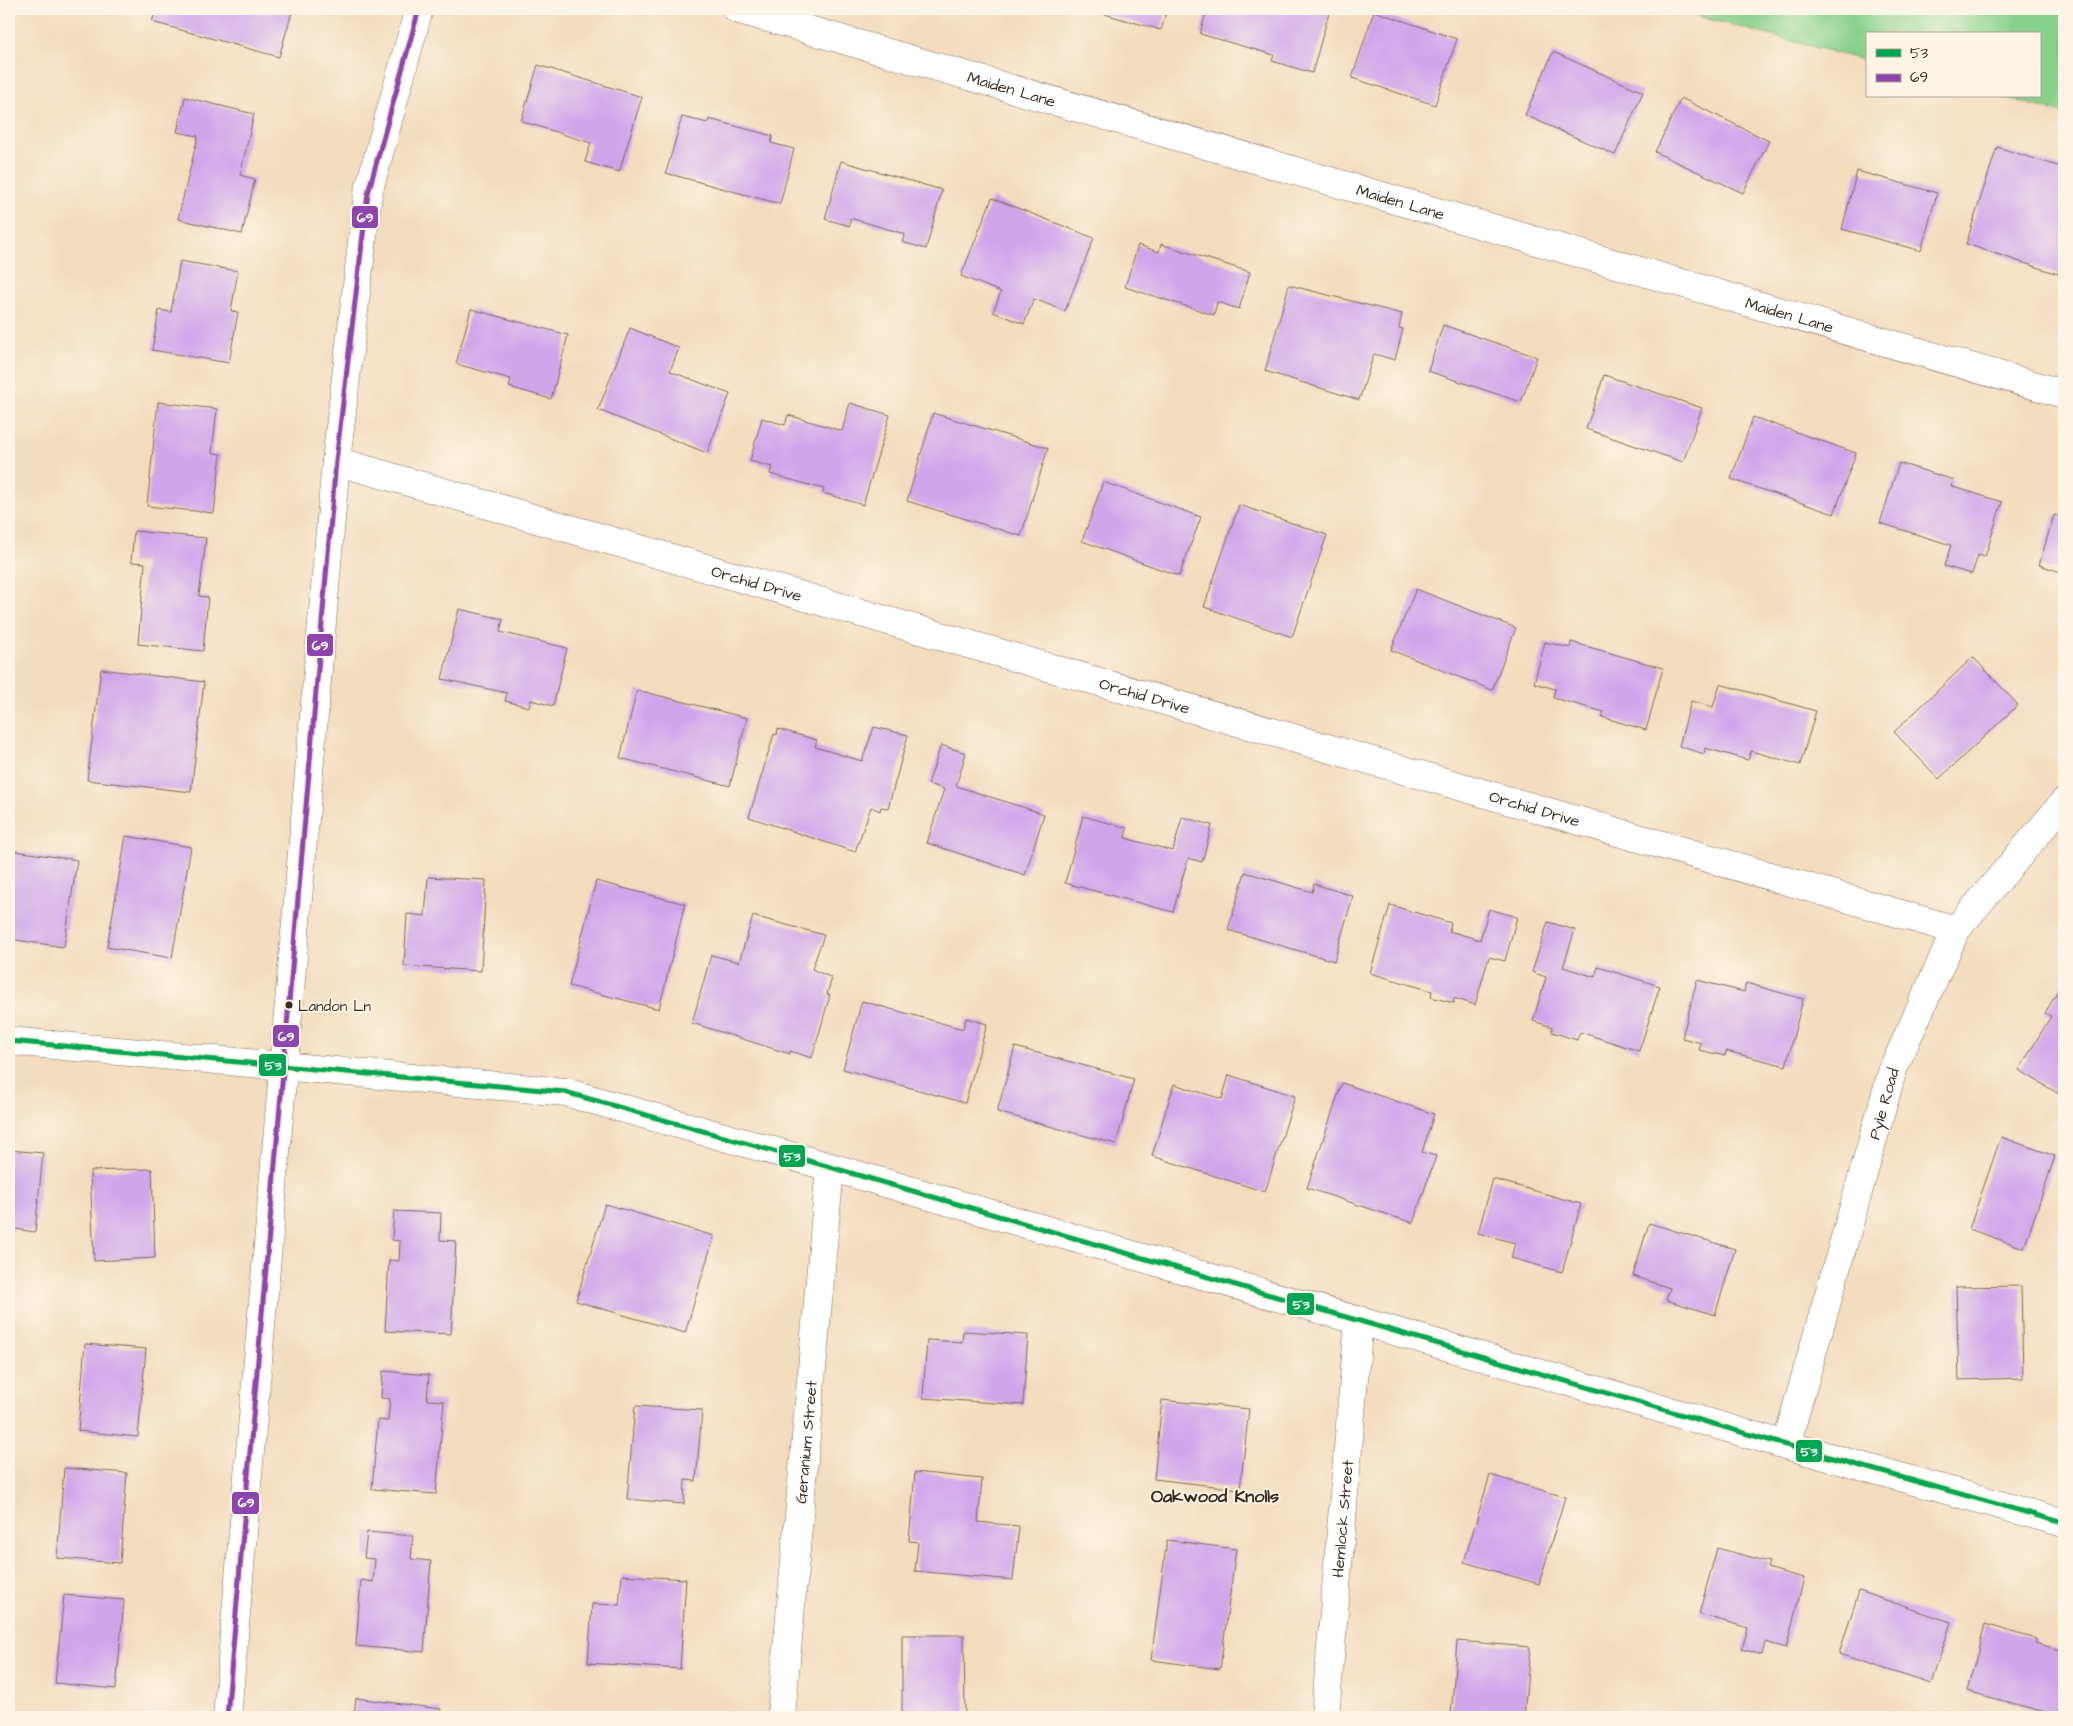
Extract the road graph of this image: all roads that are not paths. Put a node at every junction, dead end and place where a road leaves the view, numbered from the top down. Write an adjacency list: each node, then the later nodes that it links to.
1 (419, 9): 4 (street)
2 (737, 9): 3 (street, Maiden Lane)
3 (2064, 394)
4 (336, 461): 6 (street, Orchid Drive); 8 (street)
5 (2064, 802): 6 (street, Pyle Road)
6 (1956, 930): 11 (street, Pyle Road)
7 (9, 1042): 8 (street)
8 (282, 1067): 9 (street); 13 (street)
9 (830, 1167): 10 (street); 14 (street, Geranium Street)
10 (1359, 1320): 11 (street); 15 (street, Hemlock Street)
11 (1786, 1445): 12 (street)
12 (2064, 1523)
13 (228, 1717)
14 (781, 1717)
15 (1326, 1717)

